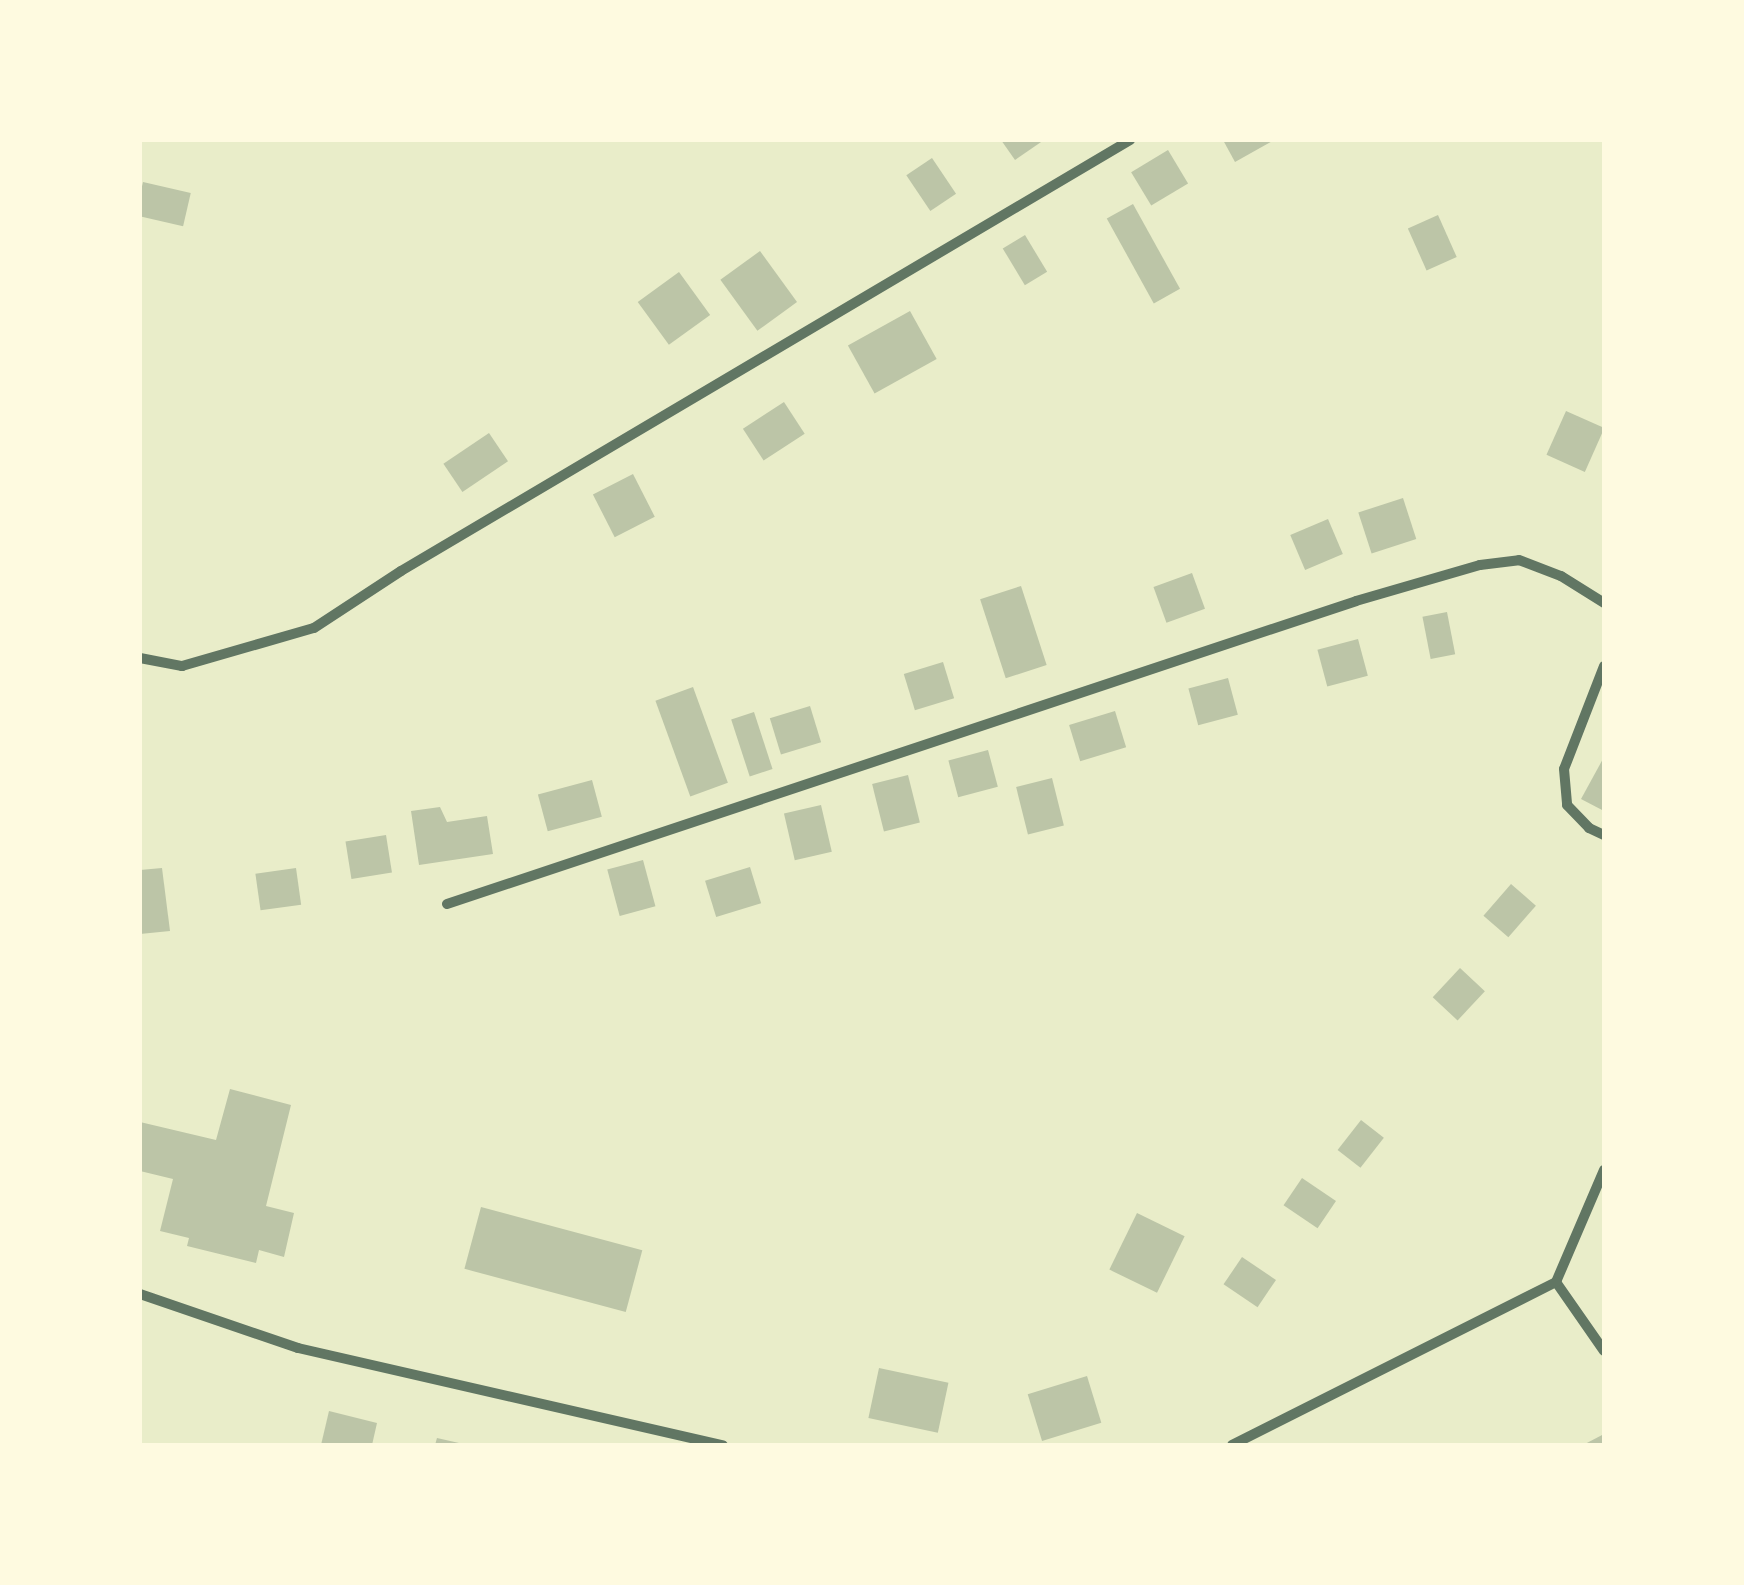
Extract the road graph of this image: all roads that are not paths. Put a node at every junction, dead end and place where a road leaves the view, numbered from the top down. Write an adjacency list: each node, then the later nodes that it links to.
1 (1130, 140): 3 (street)
2 (1604, 603): 6 (street)
3 (140, 658)
4 (1604, 666): 5 (street)
5 (1604, 835)
6 (447, 904)
7 (1604, 1170): 8 (street)
8 (1556, 1282): 10 (street); 12 (street)
9 (140, 1294): 11 (street)
10 (1604, 1351)
11 (723, 1445)
12 (1232, 1445)

